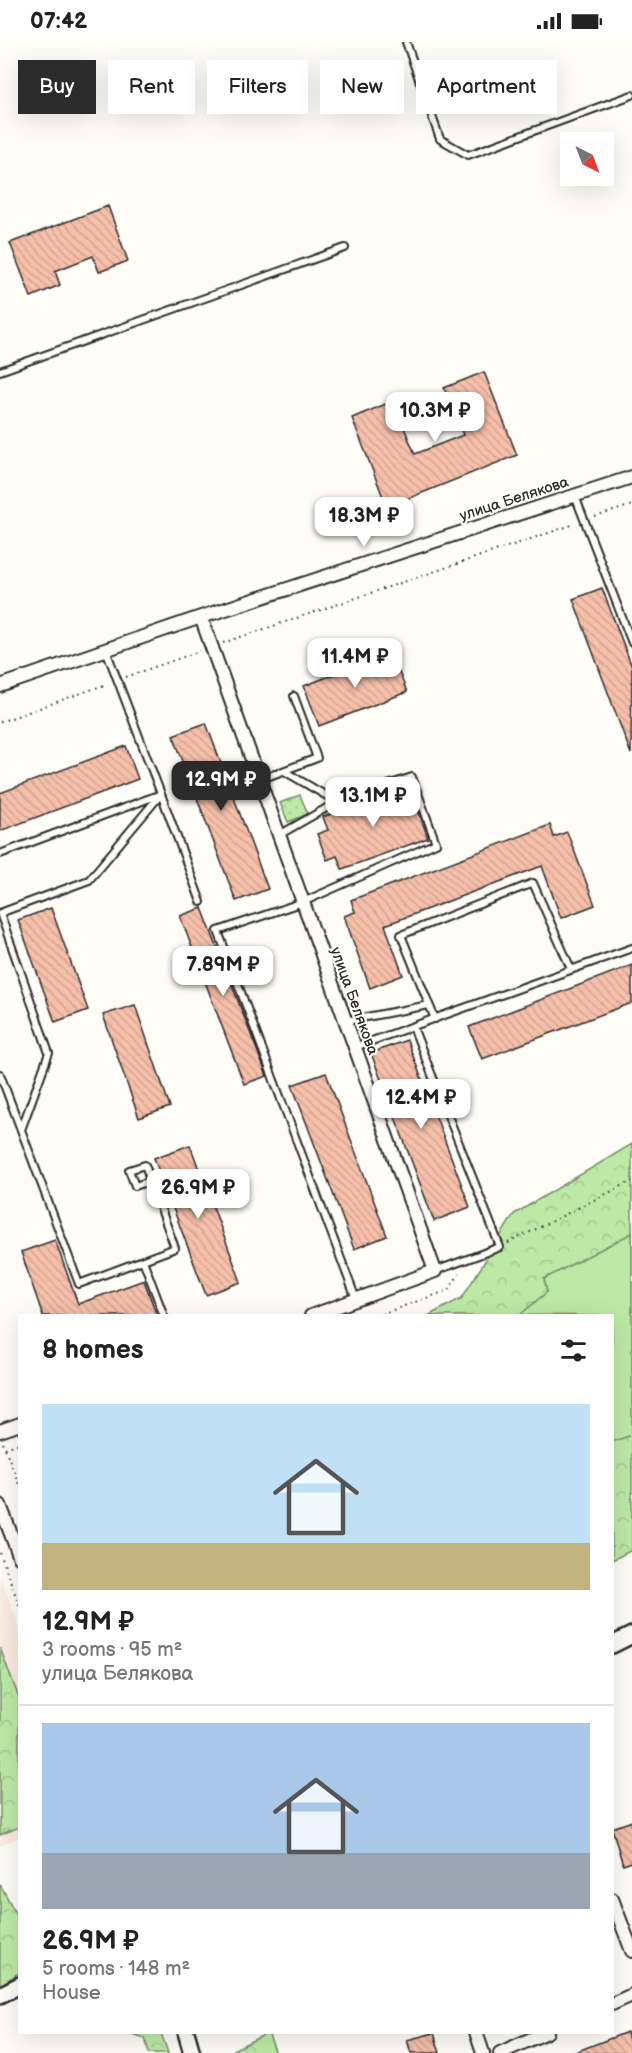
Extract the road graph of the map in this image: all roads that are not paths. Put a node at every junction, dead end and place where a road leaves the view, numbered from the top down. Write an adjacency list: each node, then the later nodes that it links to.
1 (406, 42): 2 (lane)
2 (632, 95)
3 (345, 248): 4 (lane)
4 (0, 371)
5 (632, 477): 6 (street, улица Белякова)
6 (574, 495): 7 (street, улица Белякова); 8 (lane)
7 (201, 617): 9 (street, улица Белякова); 13 (street, улица Белякова)
8 (632, 643)
9 (106, 649): 10 (street, улица Белякова); 14 (lane)
10 (0, 686)
11 (294, 696): 12 (lane)
12 (284, 771): 13 (lane); 15 (lane)
13 (259, 780): 16 (street, улица Белякова)
14 (161, 794): 17 (lane); 18 (lane); 28 (lane)
15 (337, 802): 16 (lane); 19 (lane)
16 (279, 835): 19 (street, улица Белякова)
17 (0, 854)
18 (201, 902)
19 (303, 902): 24 (street, улица Белякова); 32 (lane)
20 (632, 948): 21 (lane)
21 (570, 969): 22 (lane); 23 (lane)
22 (429, 1005): 23 (lane); 24 (lane)
23 (435, 1019): 25 (lane)
24 (345, 1021): 26 (street, улица Белякова)
25 (413, 1027): 26 (lane); 31 (lane)
26 (355, 1047): 31 (street, улица Белякова)
27 (0, 1074): 28 (lane)
28 (21, 1130): 30 (lane)
29 (150, 1181): 30 (lane)
30 (143, 1260): 33 (lane)
31 (435, 1271): 32 (street)
32 (356, 1299): 34 (street)
33 (163, 1314)
34 (316, 1314)
35 (18, 1425): 36 (street)
36 (0, 1433)
37 (0, 1505): 38 (street)
38 (18, 1553)
39 (632, 1635): 40 (street)
40 (614, 1644)
41 (614, 1904): 42 (street)
42 (632, 1951)
43 (18, 1986): 44 (street)
44 (0, 1995)
45 (632, 1995): 46 (street)
46 (614, 2003)
47 (187, 2034): 50 (street)
48 (477, 2034): 51 (street)
49 (543, 2034): 52 (street)
50 (192, 2053)
51 (483, 2053)
52 (500, 2053)

